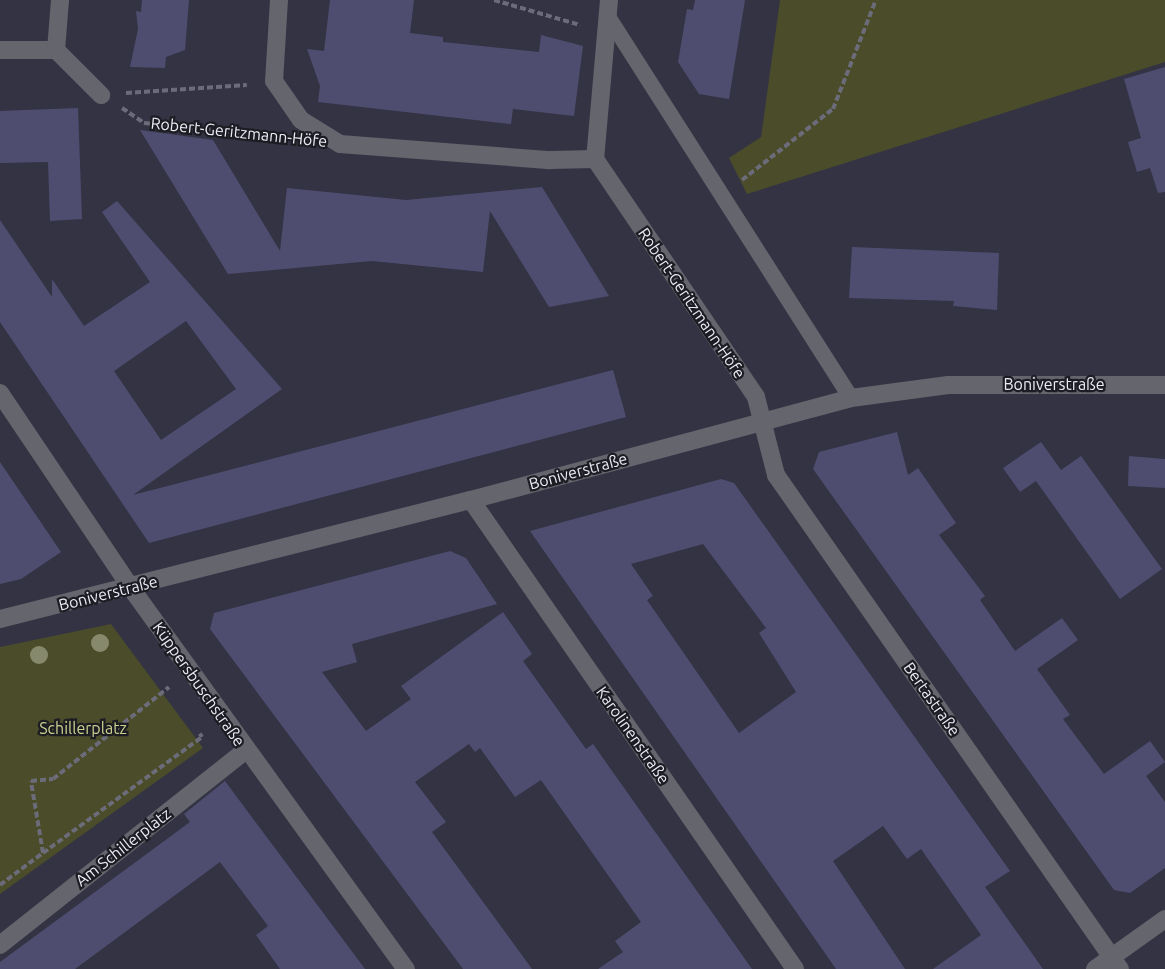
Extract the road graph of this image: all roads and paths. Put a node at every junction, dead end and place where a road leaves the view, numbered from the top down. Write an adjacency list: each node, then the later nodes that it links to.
1 (60, 0): 7 (street)
2 (279, 0): 8 (street)
3 (494, 0): 5 (path)
4 (876, 0): 12 (path)
5 (607, 16): 11 (street); 12 (lane)
6 (0, 50): 7 (street)
7 (56, 50): 9 (street)
8 (274, 81): 9 (path); 11 (street, Robert-Geritzmann-Höfe)
9 (101, 95): 10 (path, Robert-Geritzmann-Höfe)
10 (283, 138)
11 (595, 159): 16 (street, Robert-Geritzmann-Höfe)
12 (723, 195): 15 (lane)
13 (1165, 385): 15 (street, Boniverstraße)
14 (0, 393): 18 (street, Küppersbuschstraße)
15 (851, 398): 16 (street, Boniverstraße)
16 (764, 421): 17 (street, Boniverstraße); 29 (street, Bertastraße)
17 (471, 500): 18 (street, Boniverstraße); 31 (street, Karolinenstraße)
18 (131, 588): 19 (street, Boniverstraße); 20 (street, Küppersbuschstraße)
19 (0, 619)
20 (191, 669): 21 (path); 24 (street, Küppersbuschstraße)
21 (168, 687): 22 (path); 25 (path)
22 (175, 697)
23 (195, 727): 25 (path)
24 (246, 750): 28 (street, Am Schillerplatz); 30 (street, Küppersbuschstraße)
25 (43, 853): 26 (path)
26 (0, 885)
27 (1165, 919): 29 (street)
28 (0, 945)
29 (1116, 963): 32 (street)
30 (406, 969)
31 (795, 969)
32 (1095, 969)

